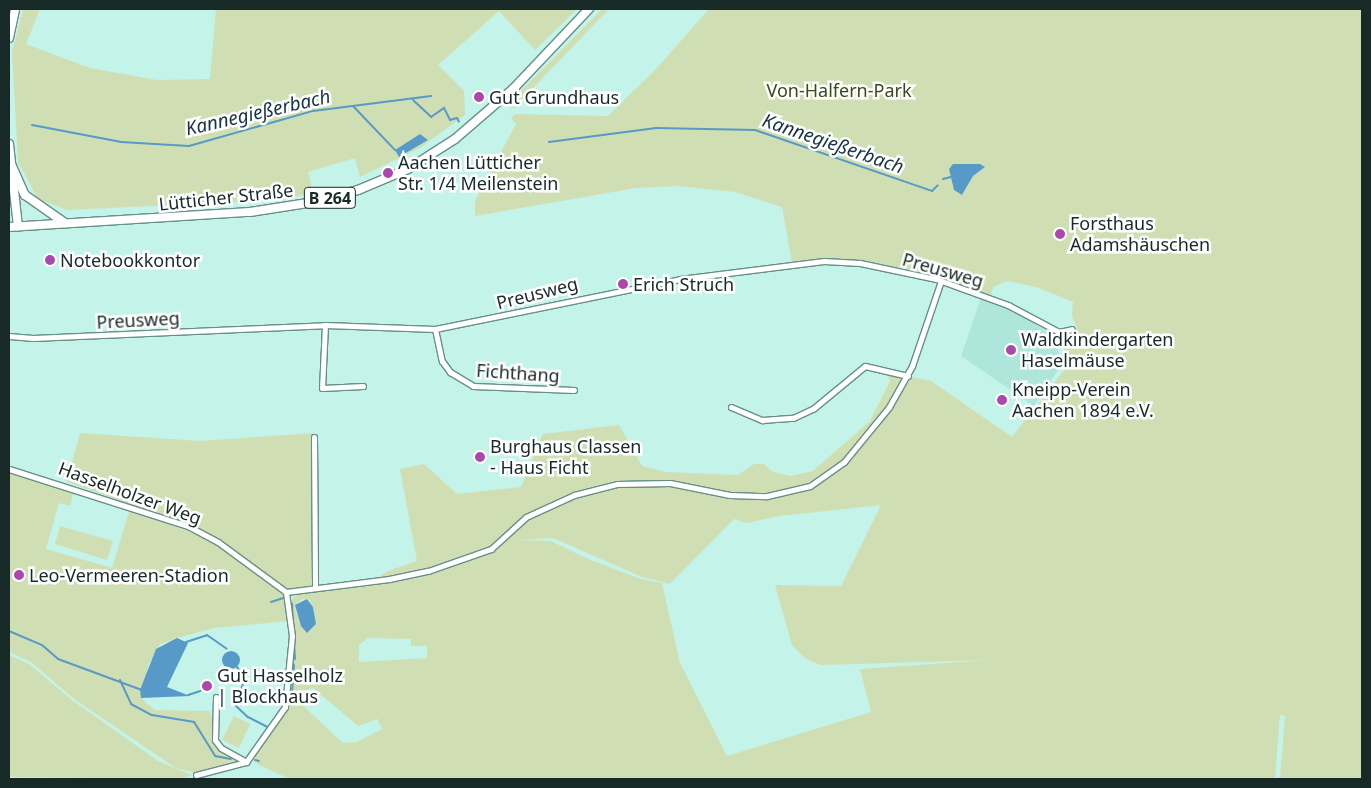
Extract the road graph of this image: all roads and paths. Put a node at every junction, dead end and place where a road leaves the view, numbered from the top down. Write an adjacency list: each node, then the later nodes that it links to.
1 (15, 9): 3 (main road)
2 (589, 9): 6 (main road, Lütticher Straße / B 264)
3 (9, 38)
4 (9, 144): 5 (main road)
5 (11, 164): 6 (main road); 7 (main road)
6 (67, 224): 7 (main road, Lütticher Straße / B 264)
7 (18, 226): 8 (main road, Lütticher Straße / B 264)
8 (9, 227)
9 (941, 281): 11 (street, Preusweg); 12 (street, Preusweg); 14 (street)
10 (325, 325): 11 (street, Preusweg); 13 (street, Preusweg); 15 (street)
11 (435, 329): 16 (street, Fichthang)
12 (1072, 329)
13 (9, 336)
14 (908, 376): 17 (street); 20 (street)
15 (363, 386)
16 (574, 390)
17 (731, 407)
18 (314, 436): 20 (street)
19 (9, 469): 21 (street, Hasselholzer Weg)
20 (315, 588): 21 (street)
21 (286, 592): 23 (street)
22 (216, 697): 23 (street)
23 (246, 762): 24 (street)
24 (196, 775)

